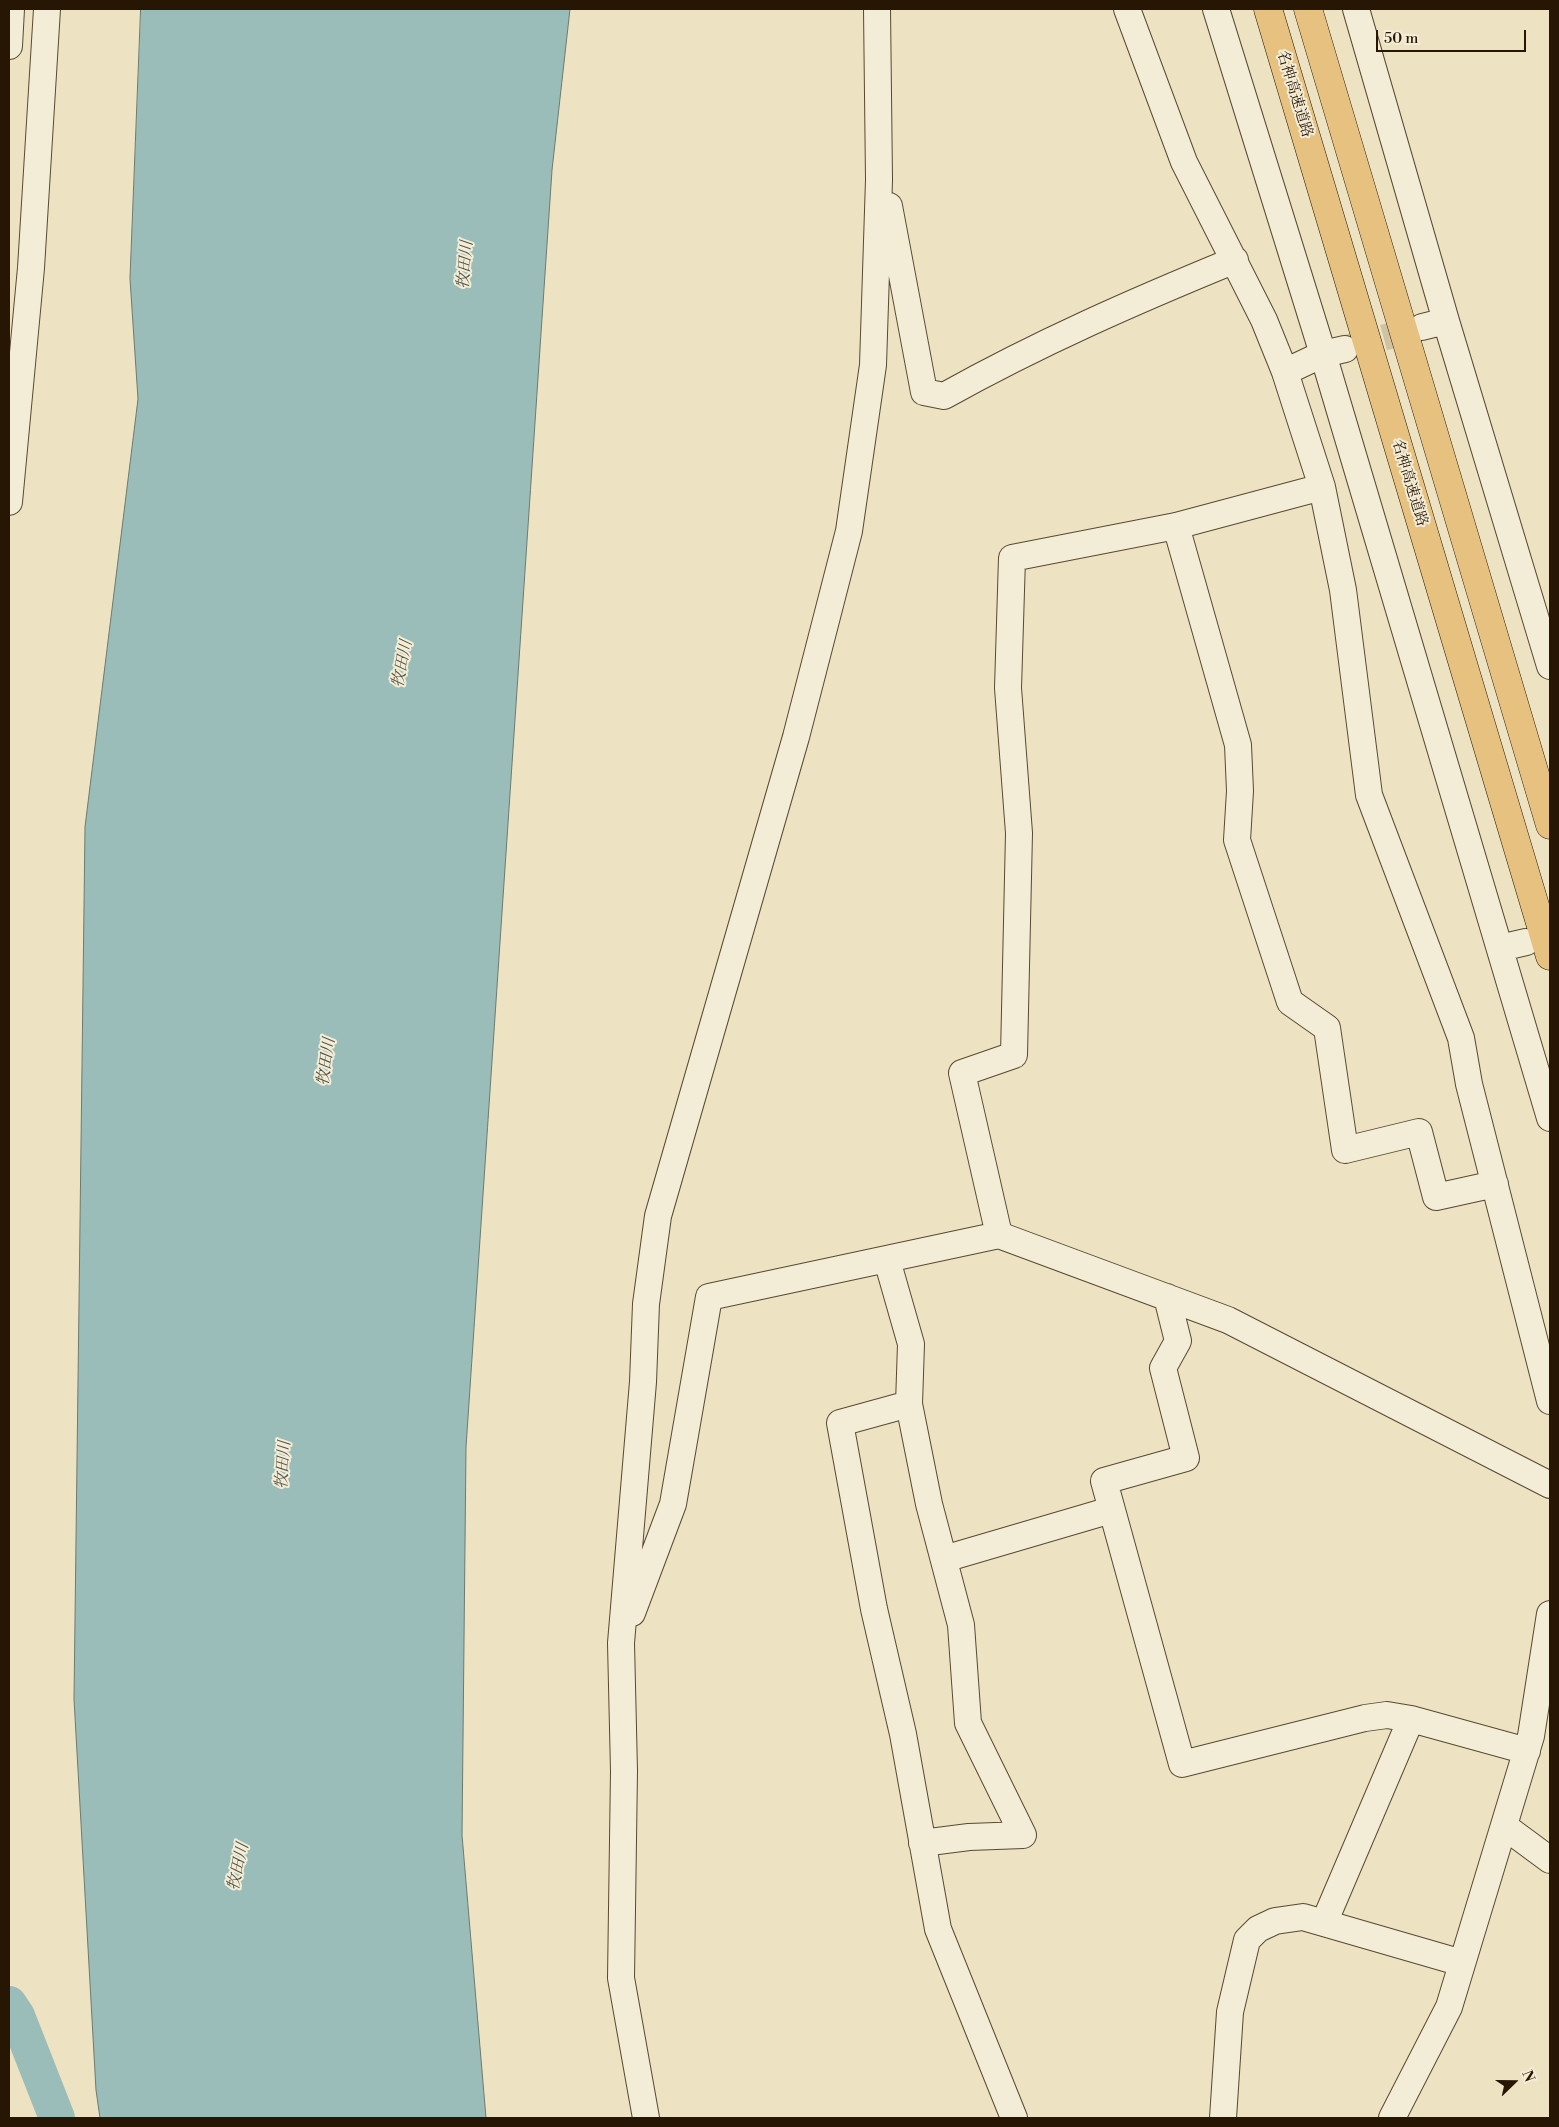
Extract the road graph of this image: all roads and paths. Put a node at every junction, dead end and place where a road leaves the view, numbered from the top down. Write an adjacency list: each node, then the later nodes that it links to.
1 (12, 9): 9 (street)
2 (47, 9): 15 (street)
3 (877, 9): 10 (street)
4 (1127, 9): 11 (street)
5 (1216, 9): 12 (street)
6 (1268, 9): 21 (highway, 名神高速道路)
7 (1308, 9): 18 (highway)
8 (1356, 9): 17 (street)
9 (9, 46)
10 (879, 180): 11 (street); 33 (street)
11 (1235, 260): 13 (street)
12 (1334, 351): 13 (street); 20 (street)
13 (1285, 372): 14 (street)
14 (1322, 487): 16 (street); 23 (street)
15 (9, 502)
16 (1176, 526): 23 (street); 24 (street)
17 (1550, 666)
18 (1550, 825)
19 (1526, 942): 20 (street)
20 (1500, 948): 22 (street)
21 (1550, 956)
22 (1550, 1118)
23 (1495, 1184): 27 (street)
24 (999, 1235): 25 (street); 26 (street)
25 (887, 1260): 28 (street); 33 (street)
26 (1167, 1297): 29 (street); 30 (street)
27 (1550, 1401)
28 (908, 1404): 31 (street); 37 (street)
29 (1550, 1485)
30 (1111, 1510): 31 (street); 34 (street)
31 (944, 1559): 37 (street)
32 (1550, 1614): 35 (street)
33 (622, 1643): 41 (street)
34 (1410, 1719): 35 (street); 39 (street)
35 (1526, 1751): 36 (street)
36 (1504, 1826): 38 (street); 40 (street)
37 (922, 1843): 42 (street)
38 (1550, 1860)
39 (1324, 1923): 40 (street); 43 (street)
40 (1462, 1962): 44 (street)
41 (646, 2118)
42 (1014, 2118)
43 (1223, 2118)
44 (1392, 2118)

